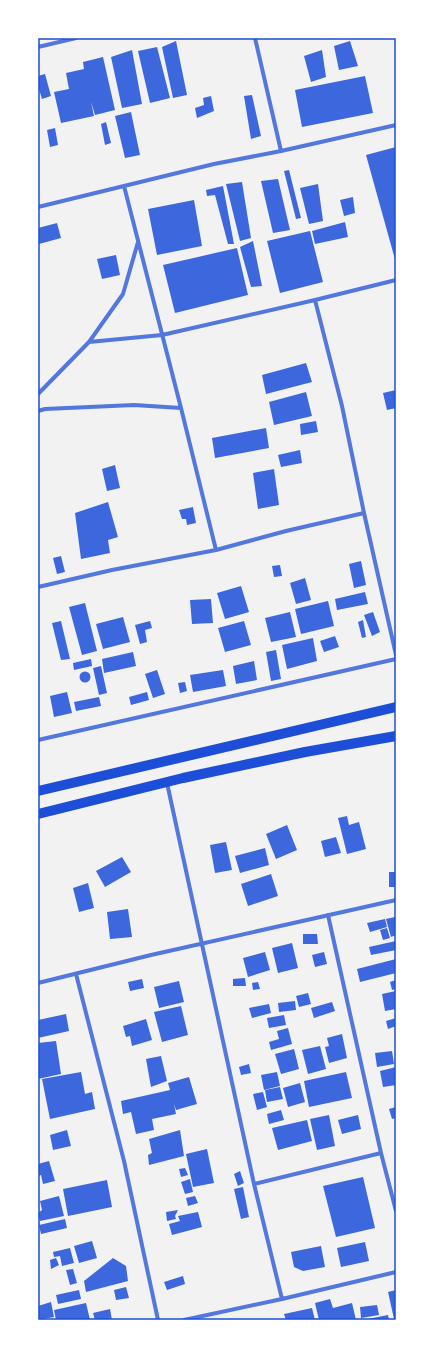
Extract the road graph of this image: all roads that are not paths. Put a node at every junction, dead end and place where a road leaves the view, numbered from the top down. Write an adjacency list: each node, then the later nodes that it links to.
1 (76, 38): 3 (street)
2 (255, 38): 5 (street)
3 (38, 47)
4 (396, 125): 5 (street)
5 (281, 151): 6 (street)
6 (124, 186): 7 (street); 8 (street)
7 (38, 207)
8 (138, 240): 11 (street); 12 (street)
9 (396, 280): 10 (street)
10 (315, 300): 11 (street); 16 (street)
11 (162, 335): 12 (street); 14 (street)
12 (89, 342): 13 (street)
13 (38, 394)
14 (181, 408): 15 (street); 17 (street)
15 (38, 411)
16 (364, 513): 17 (street); 19 (street)
17 (216, 550): 18 (street)
18 (38, 587)
19 (396, 655)
20 (396, 659): 23 (street)
21 (396, 707): 25 (main road)
22 (396, 736): 24 (main road)
23 (38, 740)
24 (167, 783): 26 (main road); 29 (street)
25 (38, 791)
26 (38, 814)
27 (396, 900): 28 (street)
28 (328, 915): 29 (street); 32 (street)
29 (202, 945): 30 (street); 33 (street)
30 (76, 974): 31 (street); 37 (street)
31 (38, 983)
32 (381, 1153): 33 (street); 34 (street)
33 (254, 1184): 36 (street)
34 (396, 1211)
35 (396, 1272): 36 (street)
36 (282, 1299): 38 (street)
37 (158, 1320)
38 (184, 1320)

